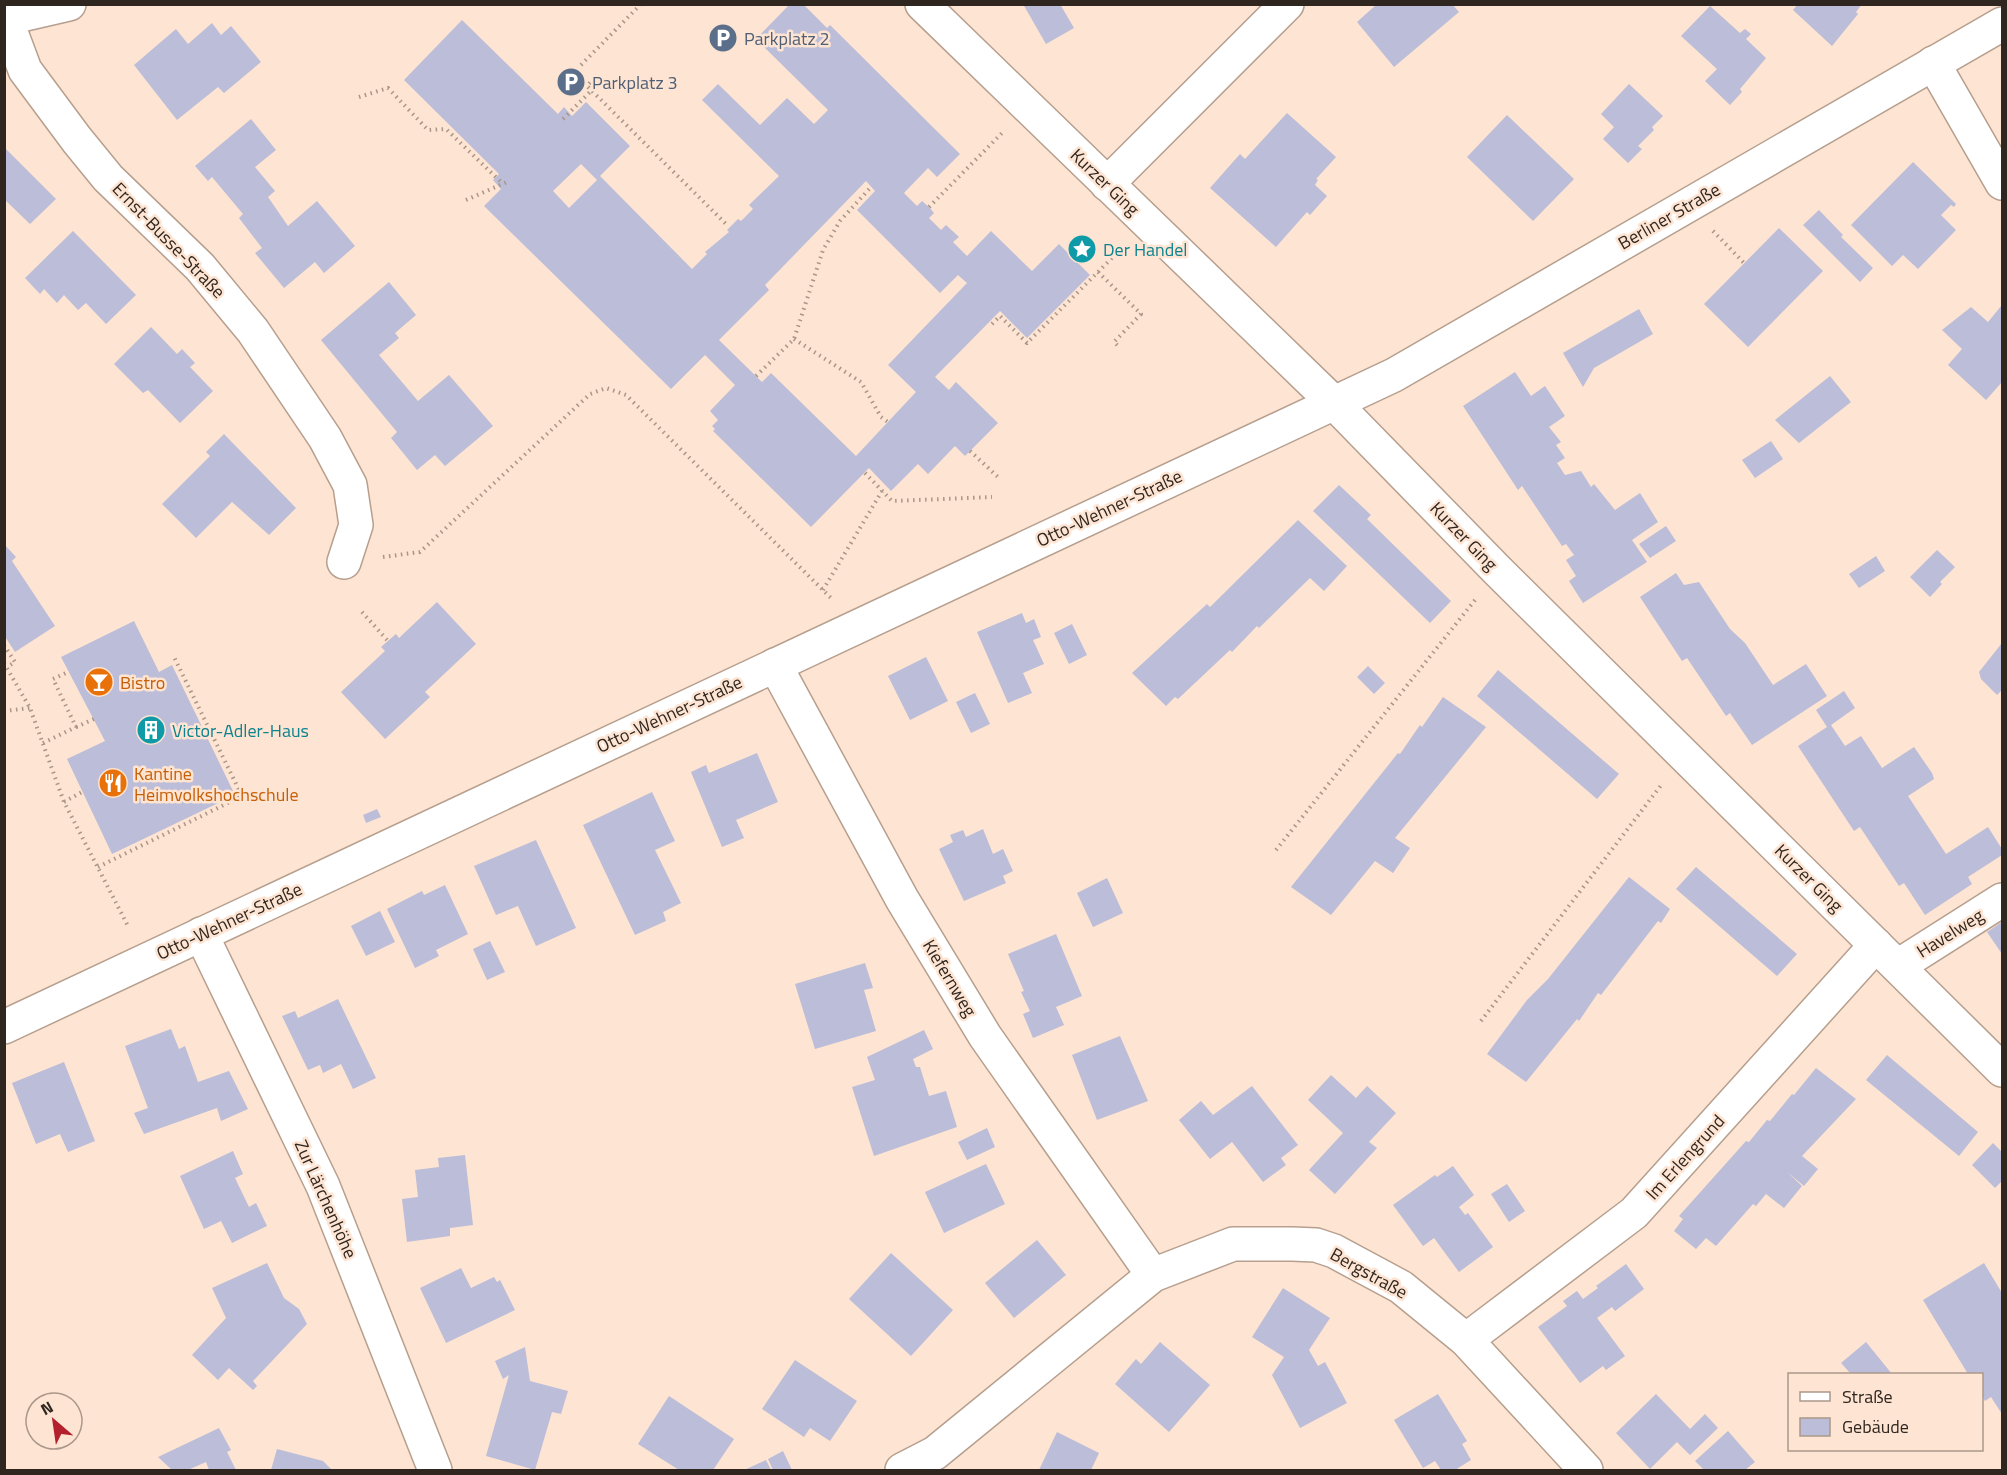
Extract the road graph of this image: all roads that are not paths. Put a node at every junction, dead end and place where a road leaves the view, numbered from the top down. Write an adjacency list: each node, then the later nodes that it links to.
1 (69, 4): 4 (street)
2 (922, 4): 8 (street, Kurzer Ging)
3 (1287, 4): 8 (street)
4 (5, 19): 10 (street, Ernst-Busse-Straße)
5 (2002, 24): 6 (street, Berliner Straße)
6 (1933, 63): 7 (street); 9 (street, Berliner Straße)
7 (2002, 183)
8 (1107, 184): 9 (street, Kurzer Ging)
9 (1334, 403): 11 (street, Otto-Wehner-Straße); 14 (street, Kurzer Ging)
10 (344, 562)
11 (775, 665): 13 (street, Otto-Wehner-Straße); 17 (street, Kiefernweg)
12 (2002, 900): 14 (street, Havelweg)
13 (201, 934): 15 (street, Otto-Wehner-Straße); 20 (street, Zur Lärchenhöhe)
14 (1887, 956): 16 (street, Kurzer Ging); 18 (street, Im Erlengrund)
15 (4, 1027)
16 (2002, 1070)
17 (1153, 1275): 18 (street, Bergstraße); 19 (street, Bergstraße)
18 (1466, 1340): 22 (street, Bergstraße)
19 (940, 1462): 21 (street, Bergstraße)
20 (435, 1470)
21 (902, 1470)
22 (1587, 1470)

